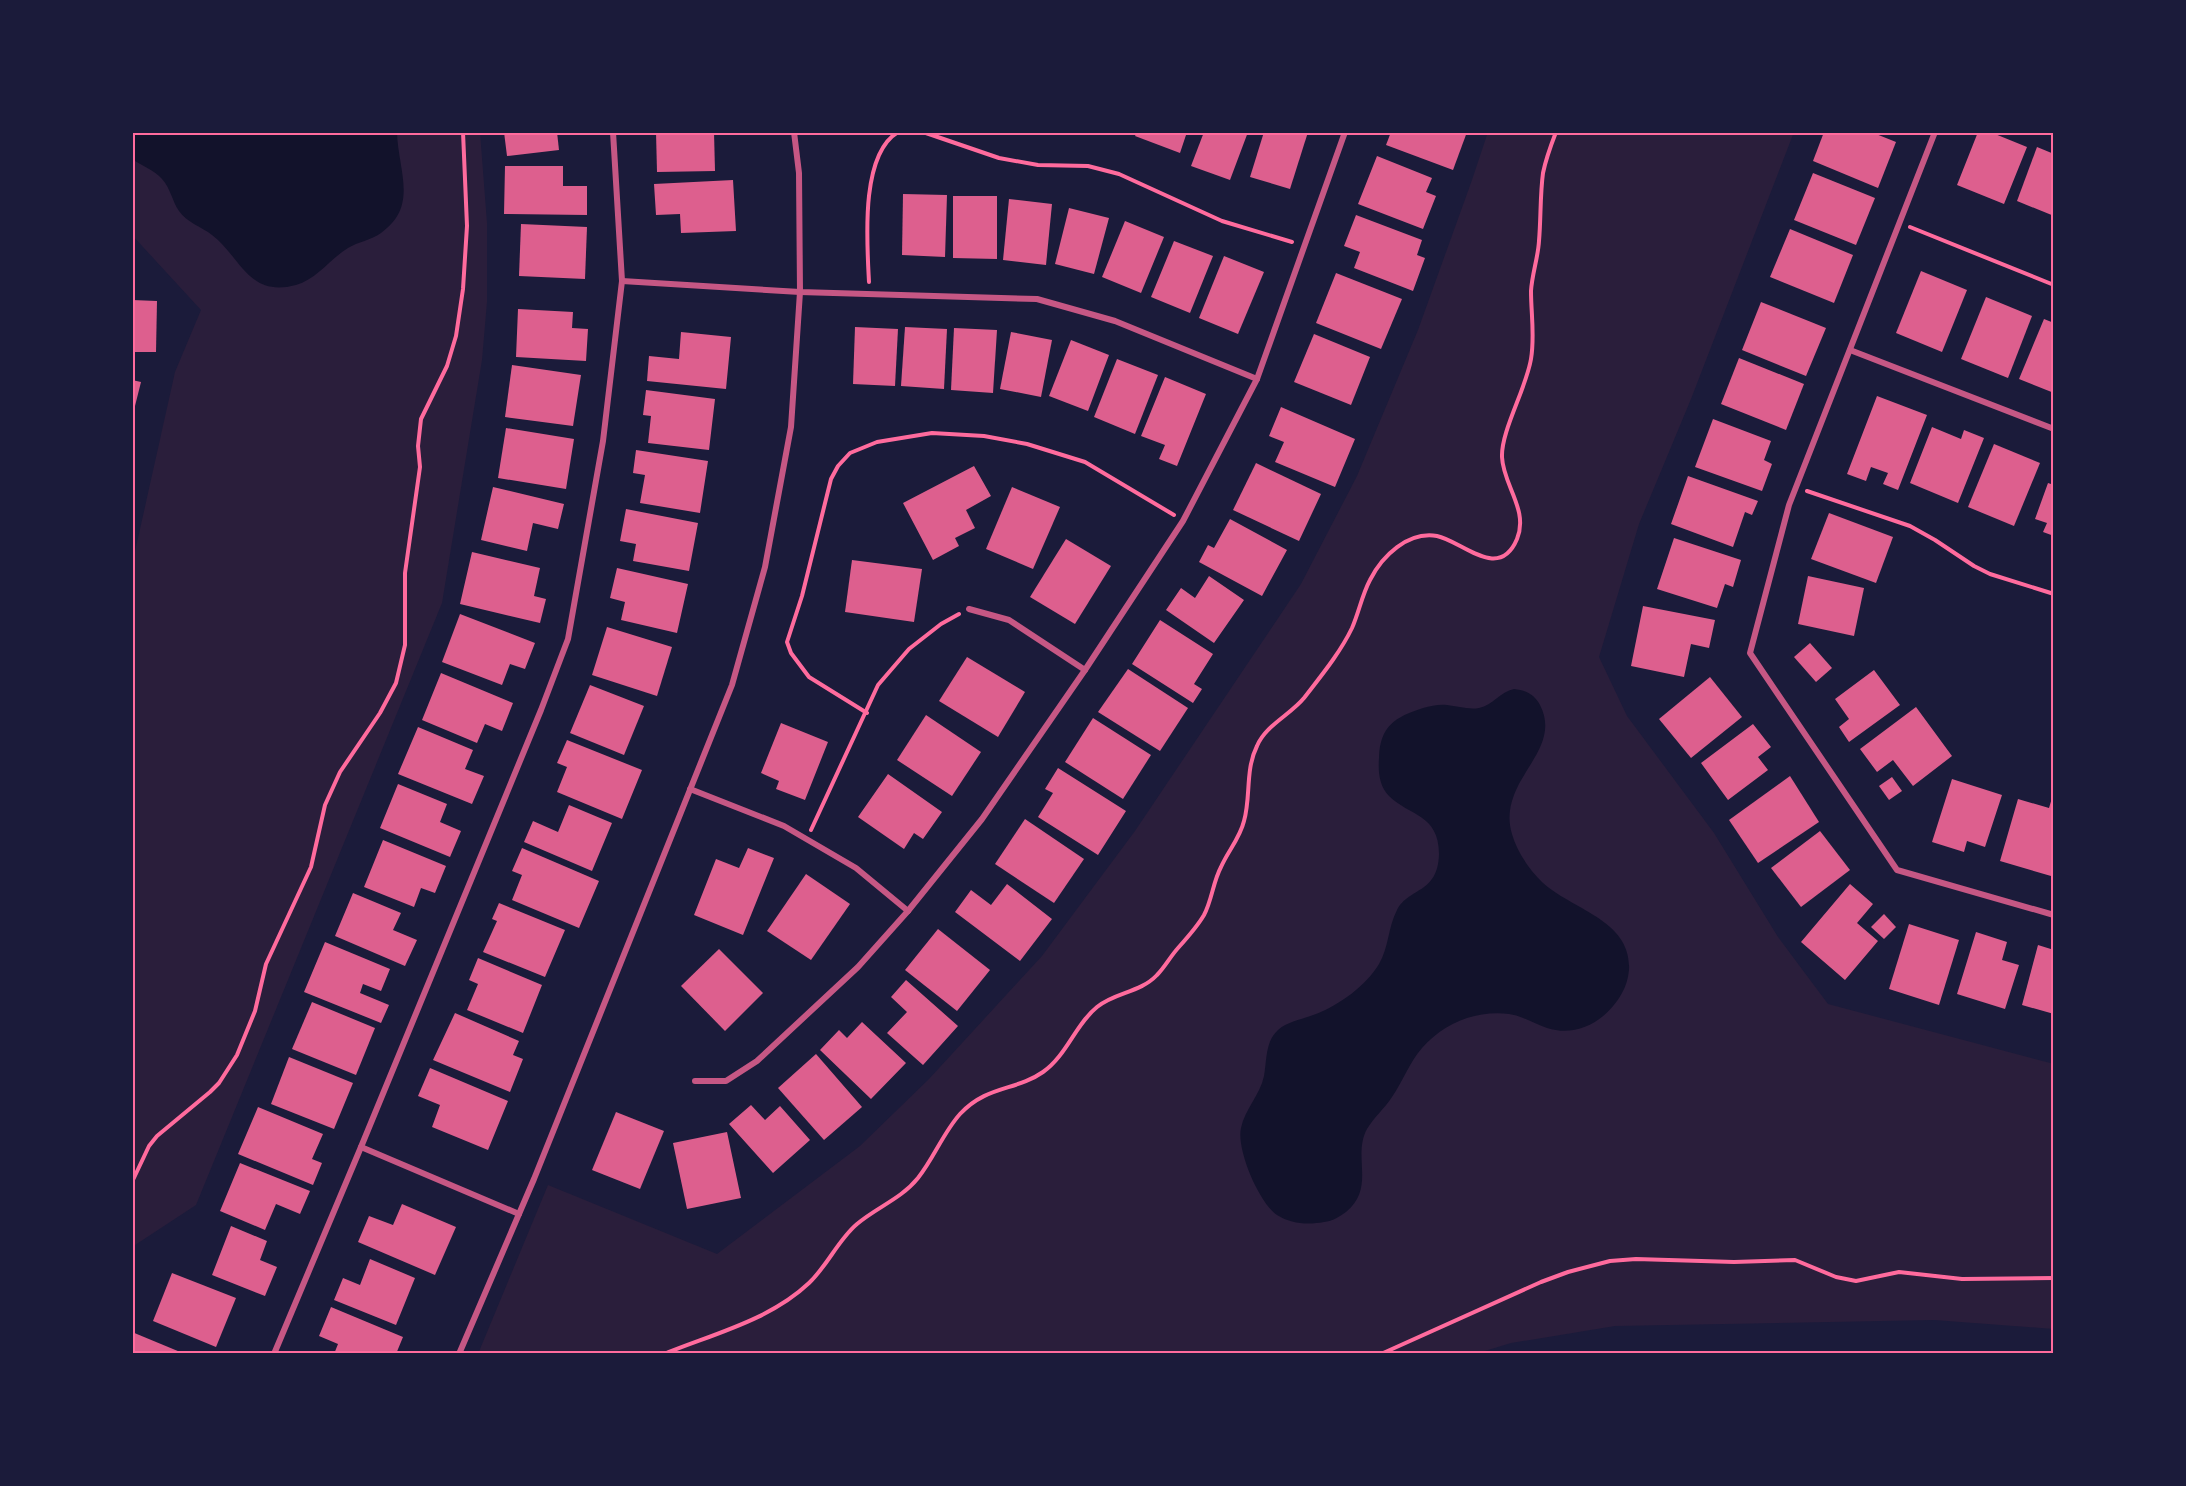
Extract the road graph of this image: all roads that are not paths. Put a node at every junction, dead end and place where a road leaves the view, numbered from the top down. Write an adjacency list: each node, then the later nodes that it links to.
1 (613, 132): 5 (street)
2 (794, 132): 6 (street)
3 (1345, 132): 8 (street)
4 (1935, 132): 7 (street)
5 (622, 281): 6 (street); 16 (street)
6 (800, 292): 8 (street); 12 (street)
7 (1850, 350): 9 (street); 14 (street)
8 (1257, 379): 11 (street)
9 (2054, 429)
10 (969, 609): 11 (street)
11 (1085, 670): 13 (street)
12 (690, 789): 13 (street); 17 (street)
13 (908, 911): 15 (street)
14 (2054, 915)
15 (695, 1082)
16 (361, 1148): 17 (street); 18 (street)
17 (519, 1214): 19 (street)
18 (274, 1354)
19 (459, 1354)

